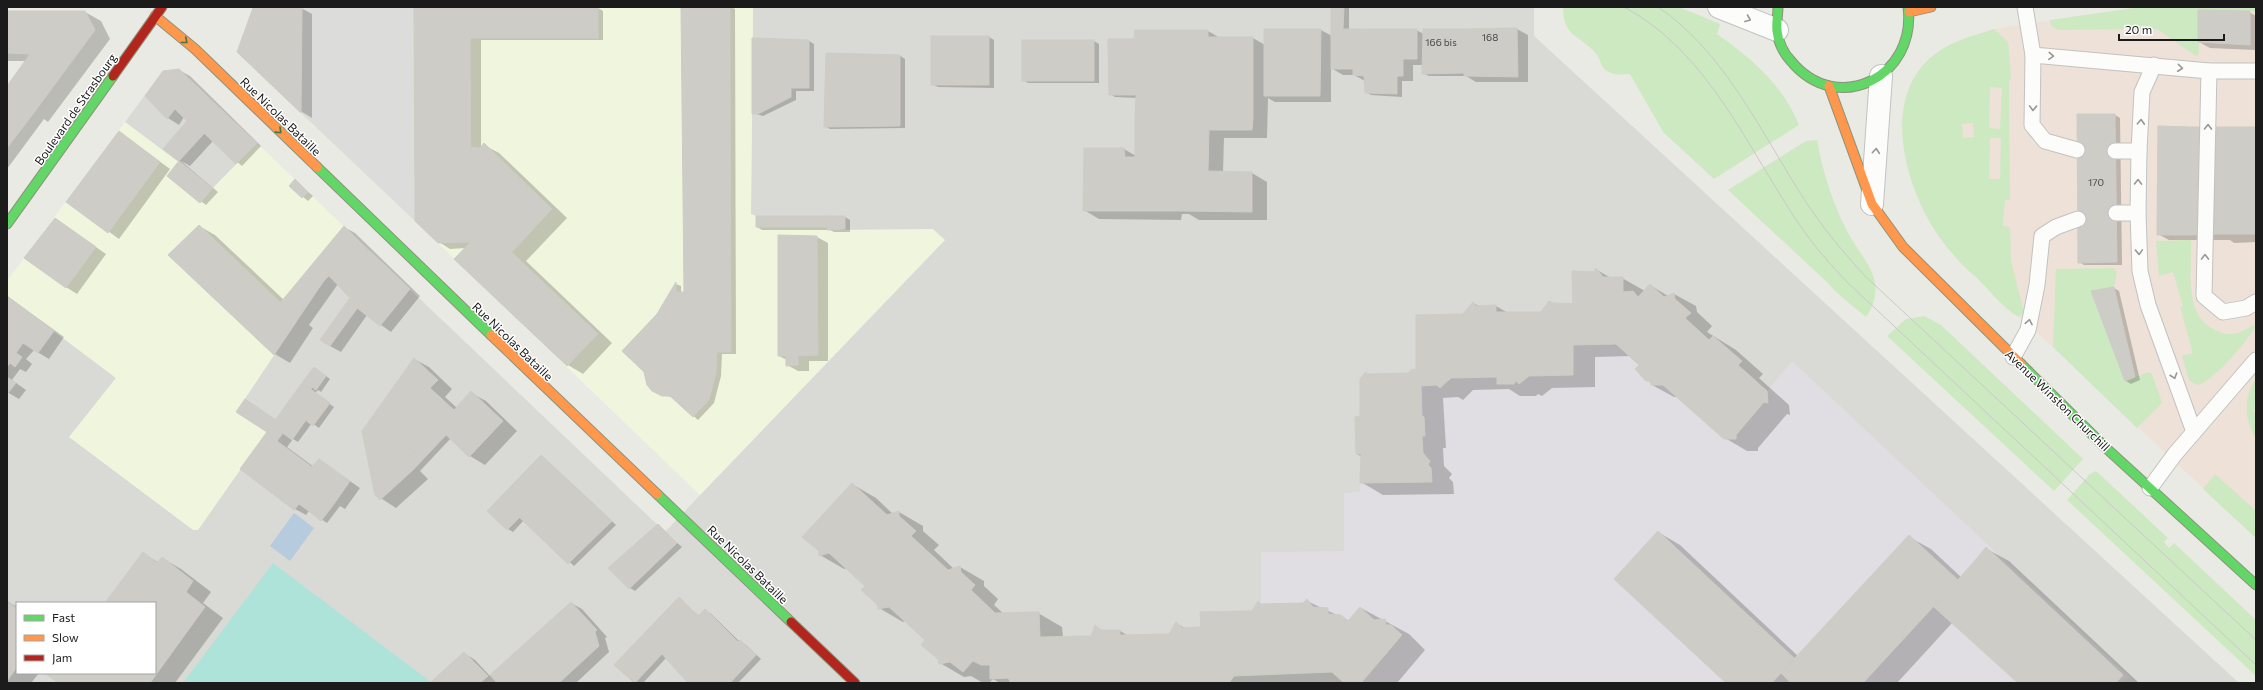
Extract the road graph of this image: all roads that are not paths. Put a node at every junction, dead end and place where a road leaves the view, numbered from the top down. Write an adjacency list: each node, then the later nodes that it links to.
1 (162, 7): 7 (street, Boulevard de Strasbourg)
2 (1719, 7): 8 (street, one-way to 8)
3 (1778, 7): 8 (street)
4 (1931, 7): 6 (street)
5 (2025, 7): 9 (lane)
6 (1908, 9): 13 (street)
7 (155, 16): 22 (street, Boulevard de Strasbourg); 29 (street, Rue Nicolas Bataille, one-way to 29)
8 (1777, 30): 14 (street)
9 (2033, 55): 10 (lane, one-way to 10); 15 (lane, one-way to 15)
10 (2154, 65): 11 (lane, one-way to 11); 17 (lane, one-way to 10)
11 (2209, 71): 12 (lane); 23 (lane, one-way to 11)
12 (2256, 71)
13 (1881, 76): 14 (street); 18 (street, one-way to 13)
14 (1829, 86): 18 (street, Avenue Winston Churchill)
15 (2077, 150)
16 (2115, 151): 17 (lane)
17 (2139, 151): 19 (lane, one-way to 17)
18 (1872, 204): 24 (street, Avenue Winston Churchill)
19 (2138, 213): 20 (lane); 26 (lane, one-way to 26)
20 (2116, 214)
21 (2078, 219): 24 (lane, one-way to 21)
22 (7, 224)
23 (2256, 302)
24 (2013, 357): 27 (street, Avenue Winston Churchill)
25 (2256, 360): 26 (lane)
26 (2194, 432): 27 (lane)
27 (2150, 488): 28 (street, Avenue Winston Churchill)
28 (2256, 585)
29 (855, 683)

